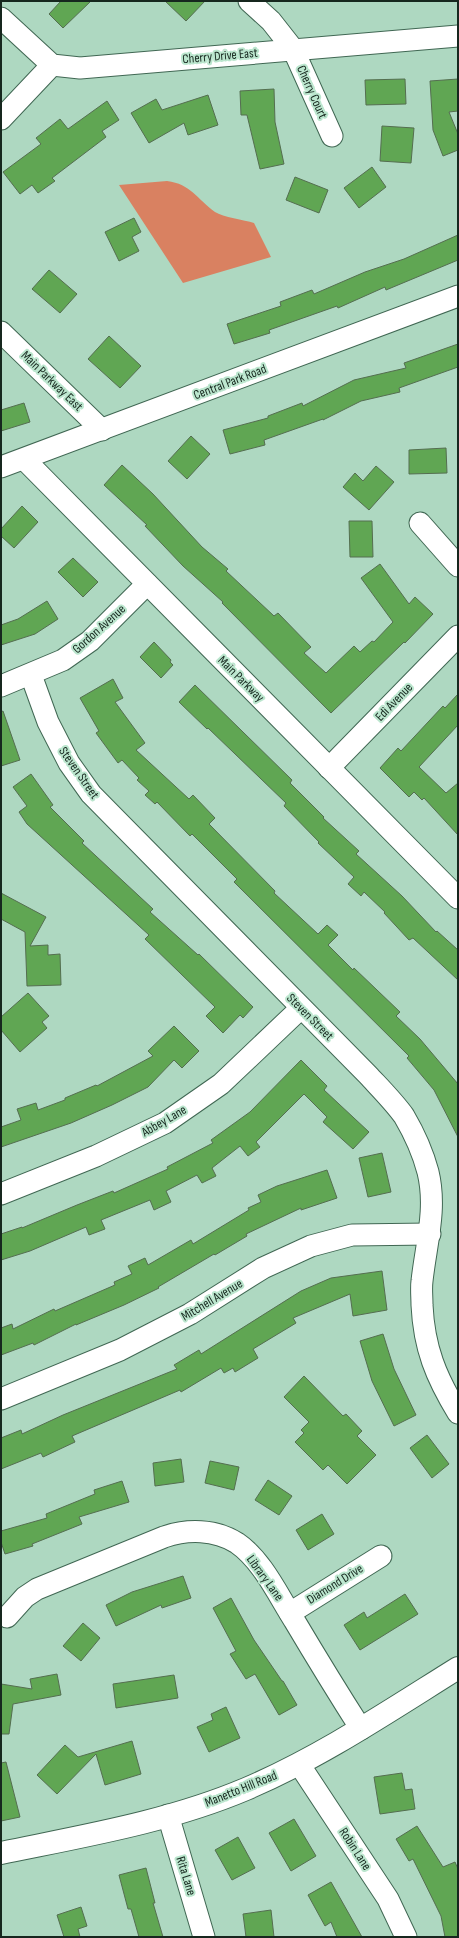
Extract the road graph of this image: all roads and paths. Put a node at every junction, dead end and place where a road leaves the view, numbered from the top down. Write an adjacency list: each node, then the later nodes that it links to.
1 (249, 1): 4 (street, Cherry Court)
2 (1, 18): 5 (street)
3 (458, 36): 4 (street, Cherry Drive East)
4 (293, 50): 5 (street, Cherry Drive East); 7 (street, Cherry Court)
5 (52, 65): 6 (street)
6 (1, 119)
7 (332, 136)
8 (458, 296): 10 (street, Central Park Road)
9 (1, 332): 10 (street, Main Parkway East)
10 (102, 430): 11 (street, Central Park Road)
11 (24, 459): 12 (street, Central Park Road); 15 (street, Main Parkway)
12 (1, 467)
13 (420, 523): 14 (street)
14 (458, 566)
15 (147, 584): 17 (street, Gordon Avenue); 19 (street, Main Parkway)
16 (458, 636): 19 (street, Edi Avenue)
17 (31, 675): 18 (street, Gordon Avenue); 21 (street, Steven Street)
18 (1, 686)
19 (329, 768): 20 (street, Main Parkway)
20 (458, 898)
21 (301, 1008): 22 (street, Abbey Lane); 23 (street, Steven Street)
22 (1, 1194)
23 (430, 1234): 24 (street, Mitchell Avenue); 25 (street, Steven Street)
24 (1, 1399)
25 (458, 1413)
26 (381, 1556): 27 (street, Diamond Drive)
27 (290, 1613): 28 (street, Library Lane); 30 (street, Library Lane)
28 (7, 1617)
29 (458, 1668): 30 (main road, Manetto Hill Road)
30 (361, 1729): 31 (main road, Manetto Hill Road)
31 (300, 1764): 32 (main road, Manetto Hill Road); 35 (street, Robin Lane)
32 (168, 1815): 33 (main road, Manetto Hill Road); 34 (street, Rita Lane)
33 (1, 1853)
34 (204, 1937)
35 (406, 1937)

